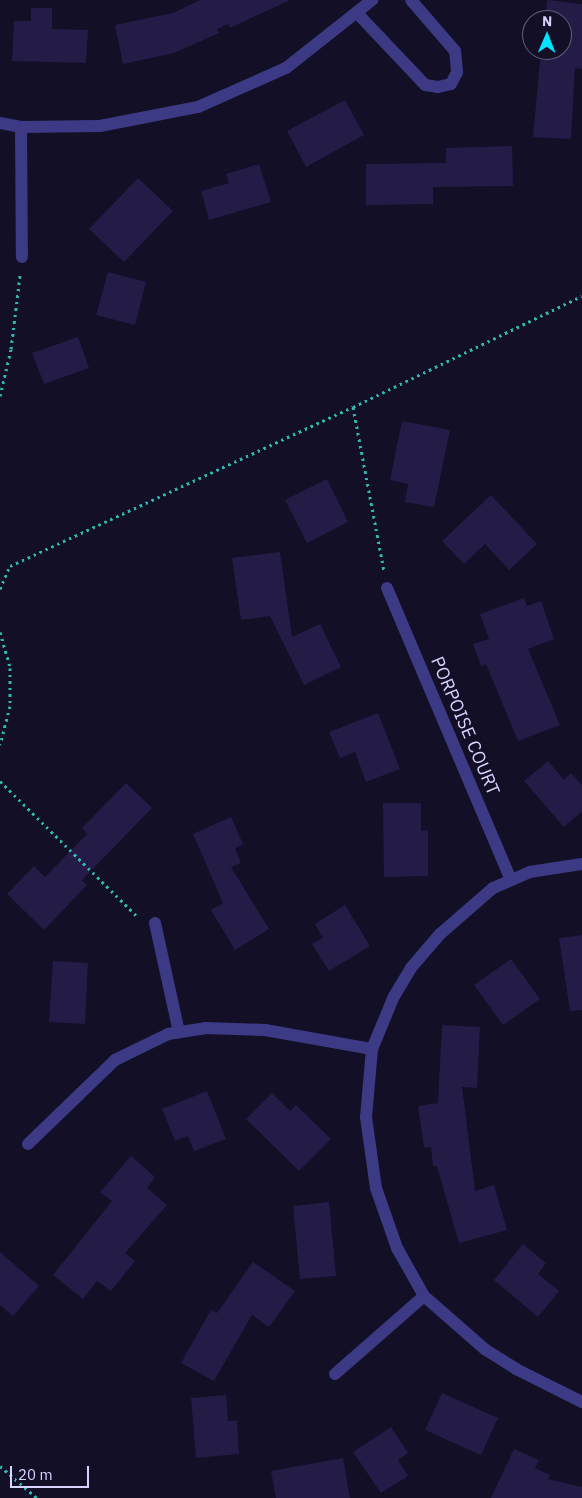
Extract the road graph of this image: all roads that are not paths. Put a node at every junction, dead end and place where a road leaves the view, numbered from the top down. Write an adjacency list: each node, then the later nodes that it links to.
1 (372, 0): 3 (street)
2 (411, 0): 3 (street)
3 (357, 13): 5 (street)
4 (0, 123): 5 (street)
5 (21, 126): 6 (street)
6 (22, 257)
7 (387, 588): 9 (street, PORPOISE COURT)
8 (582, 864): 9 (street)
9 (510, 878): 12 (street)
10 (154, 923): 11 (street)
11 (179, 1032): 12 (street); 13 (street)
12 (372, 1049): 14 (street)
13 (28, 1144)
14 (424, 1296): 15 (street); 16 (street)
15 (335, 1374)
16 (582, 1402)

